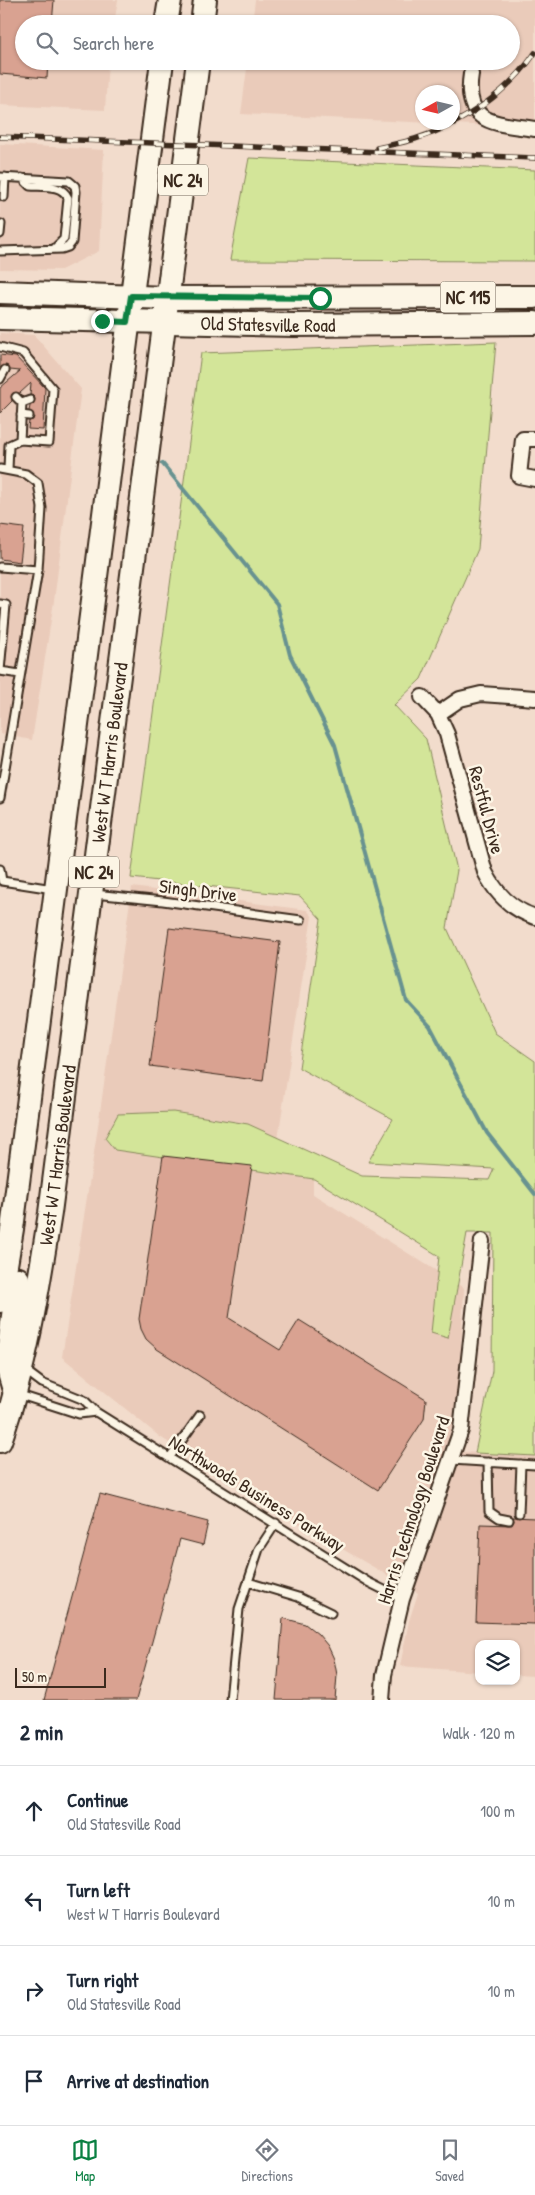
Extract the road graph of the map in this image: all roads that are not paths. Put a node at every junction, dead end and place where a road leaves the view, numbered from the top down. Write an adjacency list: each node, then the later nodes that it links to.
1 (170, 0): 3 (main road)
2 (205, 0): 4 (main road)
3 (168, 15)
4 (203, 15)
5 (161, 70): 17 (main road, West W T Harris Boulevard / NC 24)
6 (197, 70): 19 (main road, West W T Harris Boulevard / NC 24)
7 (471, 74): 8 (street)
8 (535, 130)
9 (2, 177): 10 (lane); 11 (lane)
10 (22, 178): 14 (lane); 14 (lane)
11 (2, 192)
12 (1, 224): 13 (lane)
13 (0, 234)
14 (54, 249): 15 (lane)
15 (0, 251)
16 (0, 292): 17 (main road, Old Statesville Road / NC 115)
17 (131, 296): 19 (main road, Old Statesville Road / NC 115); 21 (main road, West W T Harris Boulevard / NC 24)
18 (535, 296): 19 (main road, Old Statesville Road / NC 115)
19 (167, 298): 22 (main road, West W T Harris Boulevard / NC 24)
20 (0, 318): 21 (main road, Old Statesville Road / NC 115)
21 (127, 322): 22 (main road, Old Statesville Road / NC 115); 47 (main road, West W T Harris Boulevard / NC 24)
22 (164, 322): 23 (main road, Old Statesville Road / NC 115); 48 (main road, West W T Harris Boulevard / NC 24)
23 (535, 323)
24 (0, 347): 31 (lane)
25 (5, 370): 26 (lane)
26 (2, 381)
27 (16, 397): 29 (lane)
28 (30, 400): 29 (lane)
29 (22, 403): 31 (lane)
30 (535, 439): 35 (street)
31 (20, 440): 33 (lane)
32 (0, 444): 33 (lane)
33 (9, 445): 34 (lane)
34 (4, 469): 37 (lane)
35 (535, 479)
36 (0, 567): 37 (lane)
37 (38, 570): 40 (lane)
38 (0, 604): 39 (lane)
39 (0, 671): 40 (lane)
40 (20, 674): 44 (lane)
41 (422, 697): 43 (street, Restful Drive)
42 (535, 698): 43 (street)
43 (438, 714): 49 (street, Restful Drive)
44 (0, 798)
45 (0, 869): 46 (lane)
46 (1, 882): 47 (lane)
47 (56, 889): 51 (main road, West W T Harris Boulevard / NC 24)
48 (91, 894): 50 (lane, Singh Drive); 54 (main road, West W T Harris Boulevard / NC 24)
49 (535, 917)
50 (301, 920)
51 (24, 1136): 53 (main road, West W T Harris Boulevard / NC 24); 55 (main road)
52 (482, 1241): 60 (street, Harris Technology Boulevard)
53 (0, 1301)
54 (22, 1368): 55 (main road, West W T Harris Boulevard / NC 24); 56 (lane, Northwoods Business Parkway)
55 (16, 1393): 56 (lane); 58 (main road, West W T Harris Boulevard / NC 24)
56 (96, 1412): 59 (lane, Northwoods Business Parkway)
57 (200, 1415): 59 (lane)
58 (0, 1441)
59 (170, 1457): 66 (lane, Northwoods Business Parkway)
60 (451, 1460): 61 (lane); 68 (street, Harris Technology Boulevard)
61 (488, 1462): 62 (lane); 65 (lane)
62 (521, 1464): 63 (lane); 64 (lane)
63 (535, 1465)
64 (519, 1513)
65 (509, 1520)
66 (276, 1523): 67 (lane); 68 (lane, Northwoods Business Parkway)
67 (248, 1582): 69 (lane); 70 (lane)
68 (402, 1599): 71 (street, Harris Technology Boulevard)
69 (331, 1614)
70 (230, 1700)
71 (382, 1700)

